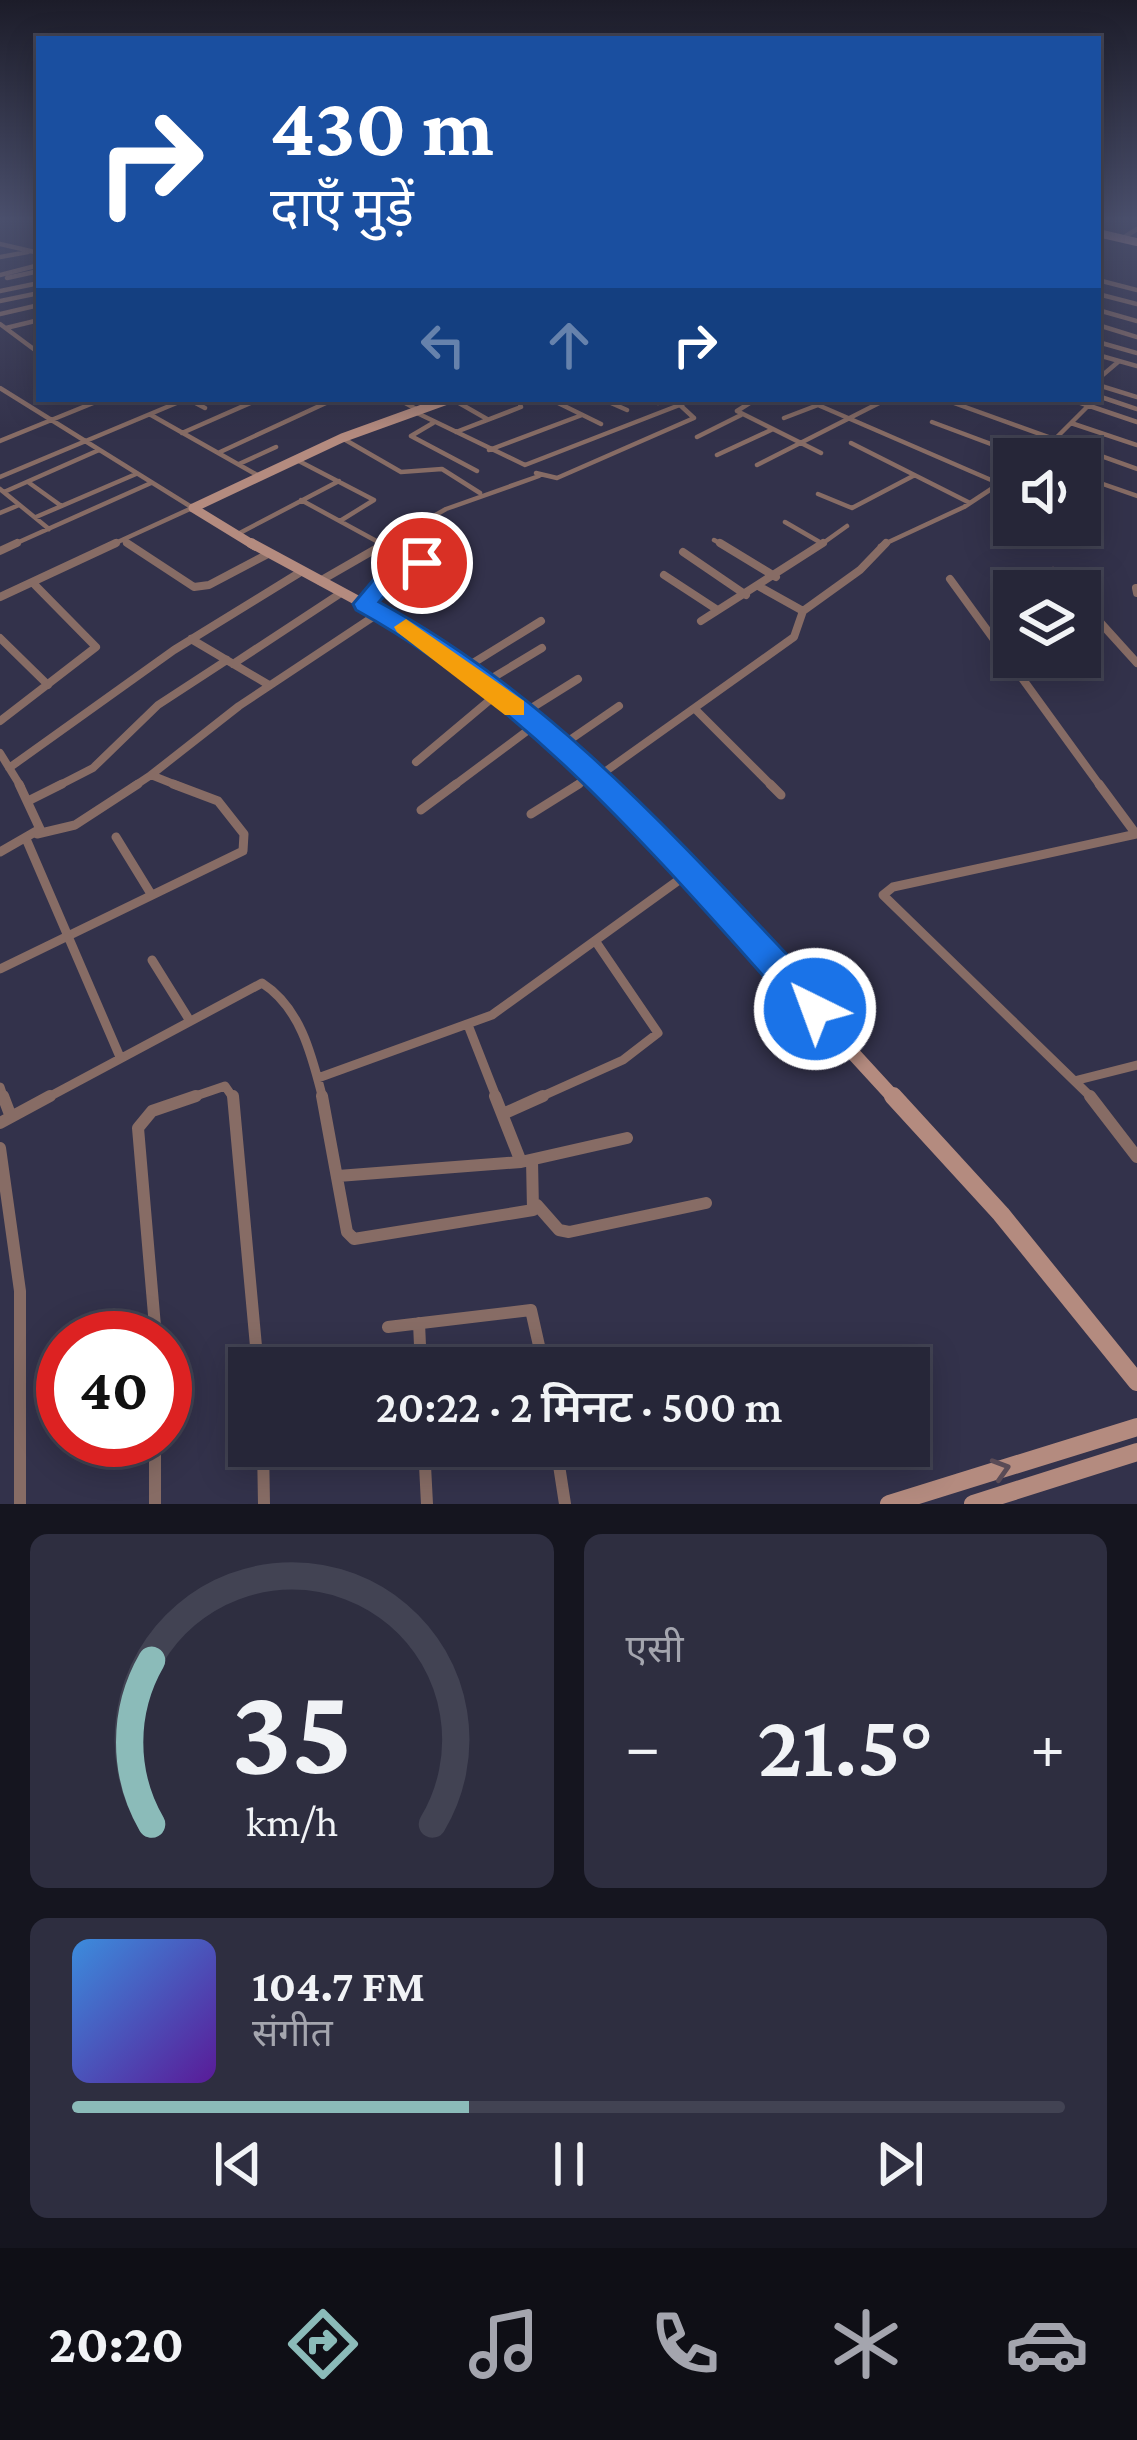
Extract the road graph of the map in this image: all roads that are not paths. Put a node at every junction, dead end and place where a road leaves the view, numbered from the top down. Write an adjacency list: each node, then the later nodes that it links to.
1 (36, 294): 3 (street)
2 (1101, 295): 4 (street)
3 (0, 301)
4 (1137, 304)
5 (36, 306): 7 (street)
6 (1101, 311): 9 (street)
7 (0, 314)
8 (36, 321): 10 (street)
9 (1137, 321)
10 (2, 327): 14 (street)
11 (1101, 327): 12 (street)
12 (1137, 337)
13 (1101, 343): 15 (street)
14 (36, 349)
15 (1137, 353)
16 (1101, 356): 17 (street)
17 (1119, 361): 18 (street); 19 (street)
18 (1137, 366)
19 (1101, 379)
20 (1101, 383): 23 (street)
21 (0, 388): 55 (street)
22 (1137, 388): 23 (street)
23 (1134, 396)
24 (1101, 397): 46 (street)
25 (96, 402): 55 (street)
26 (179, 402): 49 (street)
27 (193, 402): 45 (street)
28 (252, 402): 62 (street)
29 (328, 402): 77 (street)
30 (403, 402): 48 (street)
31 (442, 402): 48 (street)
32 (457, 402): 54 (street)
33 (519, 402): 54 (street)
34 (556, 402): 50 (street)
35 (609, 402): 47 (street)
36 (685, 402): 42 (street)
37 (750, 402): 51 (street)
38 (867, 402): 43 (street)
39 (880, 402): 43 (street)
40 (952, 402): 66 (street)
41 (1077, 402): 44 (street)
42 (679, 404): 83 (street); 89 (street)
43 (873, 405): 53 (street)
44 (1088, 406): 58 (street); 59 (street)
45 (205, 408)
46 (1137, 409)
47 (627, 410)
48 (417, 411): 56 (street); 65 (street)
49 (149, 414): 62 (street); 68 (street)
50 (582, 415): 60 (street); 76 (street)
51 (741, 415): 61 (street); 64 (street)
52 (784, 418): 53 (street)
53 (841, 418): 71 (street); 92 (street)
54 (488, 419): 63 (street)
55 (52, 420): 68 (street); 69 (street)
56 (435, 422): 63 (street); 86 (street)
57 (932, 422): 72 (street)
58 (1137, 422)
59 (1071, 423): 67 (street); 73 (street)
60 (601, 424)
61 (772, 430): 71 (street); 79 (street)
62 (182, 433): 77 (street)
63 (454, 433): 76 (street)
64 (697, 436)
65 (342, 438): 81 (street); 99 (street)
66 (1050, 438)
67 (1057, 438)
68 (85, 440): 75 (street); 91 (street)
69 (0, 441)
70 (850, 443): 90 (street)
71 (803, 444): 78 (street); 84 (street)
72 (993, 444)
73 (1137, 445)
74 (276, 447): 82 (street)
75 (100, 450): 87 (street); 94 (street)
76 (489, 450): 83 (street)
77 (218, 453): 82 (street)
78 (821, 453)
79 (717, 454)
80 (1101, 456): 85 (street)
81 (295, 459): 88 (street); 93 (street)
82 (239, 464): 88 (street)
83 (525, 465): 89 (street)
84 (757, 466)
85 (1137, 469)
86 (477, 471)
87 (138, 473): 95 (street); 105 (street)
88 (260, 476): 106 (street)
89 (539, 476): 99 (street)
90 (915, 476): 100 (street); 103 (street)
91 (0, 477)
92 (993, 480)
93 (338, 481): 102 (street); 109 (street)
94 (28, 482): 98 (street); 105 (street)
95 (153, 482): 106 (street); 112 (street)
96 (1101, 483): 101 (street)
97 (993, 488): 103 (street)
98 (2, 490): 104 (street)
99 (482, 494): 116 (street)
100 (818, 494)
101 (1137, 496)
102 (301, 500): 109 (street); 113 (street)
103 (970, 503): 134 (street)
104 (21, 504): 107 (street); 108 (street)
105 (61, 506): 108 (street)
106 (193, 508): 113 (street); 115 (street)
107 (0, 513)
108 (36, 517): 112 (street)
109 (340, 521): 116 (street)
110 (785, 522): 117 (street)
111 (847, 526): 117 (street)
112 (49, 529): 118 (street)
113 (236, 535): 120 (street)
114 (714, 540): 124 (street)
115 (125, 542): 120 (street); 127 (street)
116 (382, 544): 126 (street)
117 (823, 544): 124 (street)
118 (0, 551)
119 (683, 552): 130 (street)
120 (268, 554): 122 (street)
121 (422, 563): 132 (street)
122 (299, 573): 126 (street); 140 (street)
123 (664, 575): 133 (street)
124 (776, 578): 128 (street)
125 (950, 579): 163 (street)
126 (318, 582): 129 (street)
127 (35, 585): 131 (street); 146 (street)
128 (760, 587): 130 (street); 134 (street)
129 (341, 593): 132 (street); 142 (street)
130 (746, 595): 133 (street)
131 (0, 597)
132 (364, 604): 135 (street)
133 (716, 609): 137 (street)
134 (803, 611): 150 (street)
135 (380, 612): 144 (street); 147 (street)
136 (541, 621): 144 (street)
137 (701, 621)
138 (1101, 623): 143 (street)
139 (0, 638): 146 (street)
140 (191, 639): 142 (street); 156 (street)
141 (542, 648): 148 (street)
142 (230, 662): 147 (street); 160 (street)
143 (1137, 663)
144 (465, 668): 148 (street)
145 (578, 680): 151 (street)
146 (48, 686): 152 (street)
147 (271, 686): 158 (street)
148 (490, 689): 151 (street); 155 (street)
149 (619, 706): 153 (street)
150 (696, 710): 157 (street); 159 (street)
151 (529, 719): 153 (street); 161 (street)
152 (0, 721)
153 (561, 746): 157 (street)
154 (0, 753): 156 (street)
155 (416, 762)
156 (9, 768): 160 (street)
157 (597, 774): 162 (street); 167 (street)
158 (151, 776): 165 (street); 168 (street)
159 (781, 795)
160 (30, 800): 165 (street)
161 (421, 810)
162 (531, 814)
163 (1137, 834): 178 (street)
164 (116, 837): 168 (street)
165 (32, 838): 166 (street); 169 (street)
166 (0, 852)
167 (691, 871): 170 (street); 195 (street)
168 (151, 894): 169 (street)
169 (68, 936): 172 (street); 175 (street)
170 (596, 941): 174 (street); 180 (street)
171 (152, 960): 173 (street)
172 (0, 969)
173 (190, 1021): 175 (street); 177 (street)
174 (469, 1025): 177 (street); 180 (street)
175 (121, 1058): 181 (street)
176 (1137, 1065): 178 (street)
177 (318, 1078): 186 (street)
178 (1078, 1080): 184 (street)
179 (0, 1087): 181 (street)
180 (503, 1114): 185 (street)
181 (5, 1120)
182 (627, 1138): 185 (street)
183 (0, 1148): 202 (street)
184 (1137, 1157)
185 (526, 1161): 186 (street); 188 (street)
186 (337, 1176): 188 (street)
187 (706, 1203): 188 (street)
188 (537, 1204)
189 (154, 1311): 192 (street)
190 (419, 1323): 191 (street); 193 (street); 194 (street)
191 (388, 1327)
192 (256, 1347)
193 (420, 1347)
194 (540, 1347)
195 (1137, 1382)
196 (1137, 1427): 207 (street, one-way to 196)
197 (1137, 1452): 208 (street)
198 (155, 1467): 203 (street)
199 (263, 1467): 204 (street)
200 (425, 1467): 205 (street)
201 (559, 1467): 206 (street)
202 (20, 1504)
203 (155, 1504)
204 (264, 1504)
205 (427, 1504)
206 (565, 1504)
207 (889, 1504)
208 (973, 1504)

